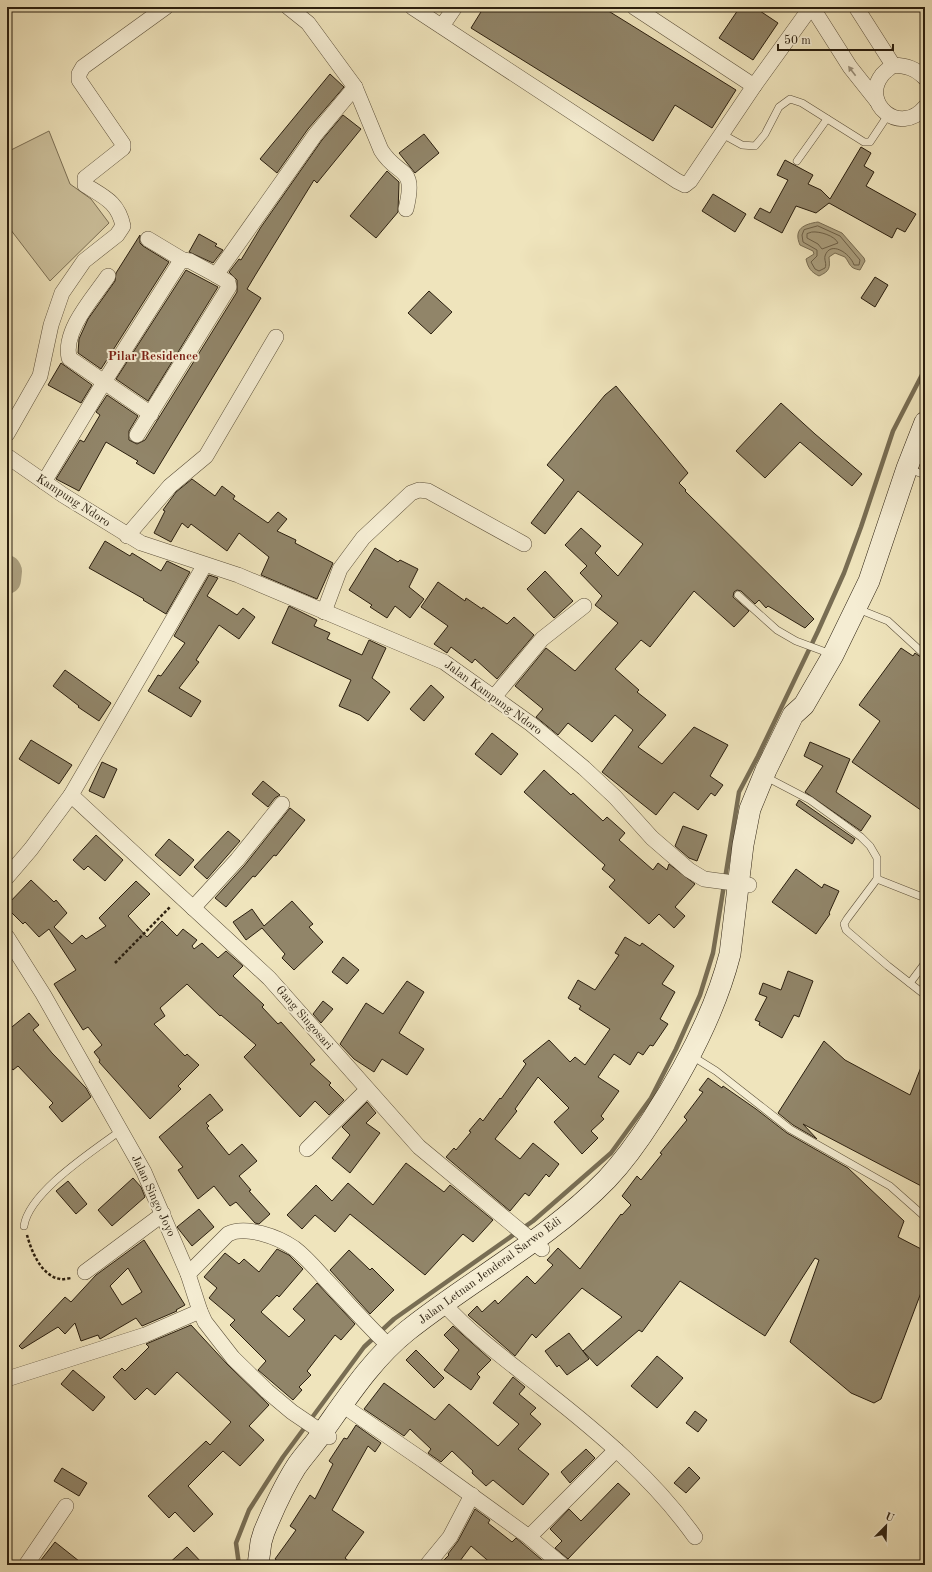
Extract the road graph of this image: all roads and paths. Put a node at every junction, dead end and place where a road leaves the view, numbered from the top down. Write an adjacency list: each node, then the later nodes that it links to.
1 (166, 7): 28 (street)
2 (288, 7): 12 (street)
3 (412, 7): 8 (street)
4 (455, 7): 8 (street)
5 (634, 7): 11 (street)
6 (811, 7): 11 (street); 13 (street, one-way to 6)
7 (856, 7): 9 (street)
8 (442, 26): 17 (street)
9 (893, 65): 10 (street); 13 (street)
10 (925, 78)
11 (754, 86): 17 (street)
12 (355, 87): 19 (street); 22 (street)
13 (877, 101): 15 (street)
14 (923, 114): 15 (street)
15 (888, 115): 16 (lane)
16 (827, 119): 17 (lane); 18 (lane)
17 (722, 134)
18 (797, 161)
19 (406, 209)
20 (148, 239): 21 (street)
21 (183, 260): 22 (street); 25 (street)
22 (216, 275): 26 (street)
23 (108, 276): 25 (street)
24 (276, 337): 33 (street)
25 (104, 382): 26 (street); 32 (street)
26 (151, 414): 29 (street)
27 (924, 429): 31 (main road, Jalan Letnan Jenderal Sarwo Edi)
28 (7, 434)
29 (137, 435)
30 (7, 456): 32 (street, Kampung Ndoro)
31 (916, 472): 39 (main road, Jalan Letnan Jenderal Sarwo Edi)
32 (44, 482): 33 (street, Kampung Ndoro)
33 (127, 536): 34 (street, Kampung Ndoro)
34 (141, 543): 36 (street, Jalan Kampung Ndoro)
35 (524, 544): 40 (street)
36 (204, 566): 40 (street, Jalan Kampung Ndoro); 45 (street)
37 (738, 595): 41 (lane)
38 (584, 606): 43 (street)
39 (856, 608): 41 (main road, Jalan Letnan Jenderal Sarwo Edi); 42 (lane)
40 (324, 612): 43 (street, Jalan Kampung Ndoro)
41 (828, 653): 44 (main road, Jalan Letnan Jenderal Sarwo Edi)
42 (925, 655)
43 (494, 697): 49 (street, Jalan Kampung Ndoro)
44 (768, 778): 48 (lane); 49 (main road, Jalan Letnan Jenderal Sarwo Edi)
45 (71, 795): 47 (street); 50 (street, Gang Singosari)
46 (282, 804): 52 (street)
47 (7, 877)
48 (877, 878): 51 (lane); 56 (lane)
49 (741, 884): 58 (main road, Jalan Letnan Jenderal Sarwo Edi)
50 (180, 897): 52 (street, Gang Singosari); 54 (path)
51 (925, 898)
52 (193, 908): 59 (street, Gang Singosari)
53 (7, 936): 60 (street, Jalan Singo Joyo)
54 (115, 963)
55 (925, 963): 56 (lane)
56 (910, 983): 57 (lane)
57 (925, 994)
58 (695, 1057): 63 (lane); 65 (main road, Jalan Letnan Jenderal Sarwo Edi)
59 (367, 1090): 61 (street); 65 (street, Gang Singosari)
60 (120, 1130): 62 (street, Jalan Singo Joyo); 64 (lane)
61 (307, 1149)
62 (163, 1214): 66 (street); 67 (street, Jalan Singo Joyo)
63 (925, 1217)
64 (24, 1226): 66 (path)
65 (534, 1243): 68 (main road, Jalan Letnan Jenderal Sarwo Edi)
66 (85, 1272)
67 (188, 1274): 69 (street, Jalan Singo Joyo); 70 (street)
68 (447, 1307): 70 (main road, Jalan Letnan Jenderal Sarwo Edi); 72 (main road, Jalan Letnan Jenderal Sarwo Edi); 74 (street)
69 (200, 1311): 71 (street); 73 (street, Jalan Singo Joyo)
70 (387, 1345): 73 (main road, Jalan Letnan Jenderal Sarwo Edi)
71 (7, 1380)
72 (350, 1411): 73 (main road, Jalan Letnan Jenderal Sarwo Edi); 75 (street)
73 (321, 1432): 80 (main road, Jalan Letnan Jenderal Sarwo Edi); 81 (main road, Jalan Letnan Jenderal Sarwo Edi)
74 (616, 1450): 77 (street); 78 (street)
75 (472, 1495): 77 (street); 82 (street)
76 (66, 1506): 79 (street)
77 (529, 1537): 83 (street)
78 (695, 1537)
79 (26, 1565)
80 (258, 1565)
81 (269, 1565)
82 (427, 1565)
83 (562, 1565)

